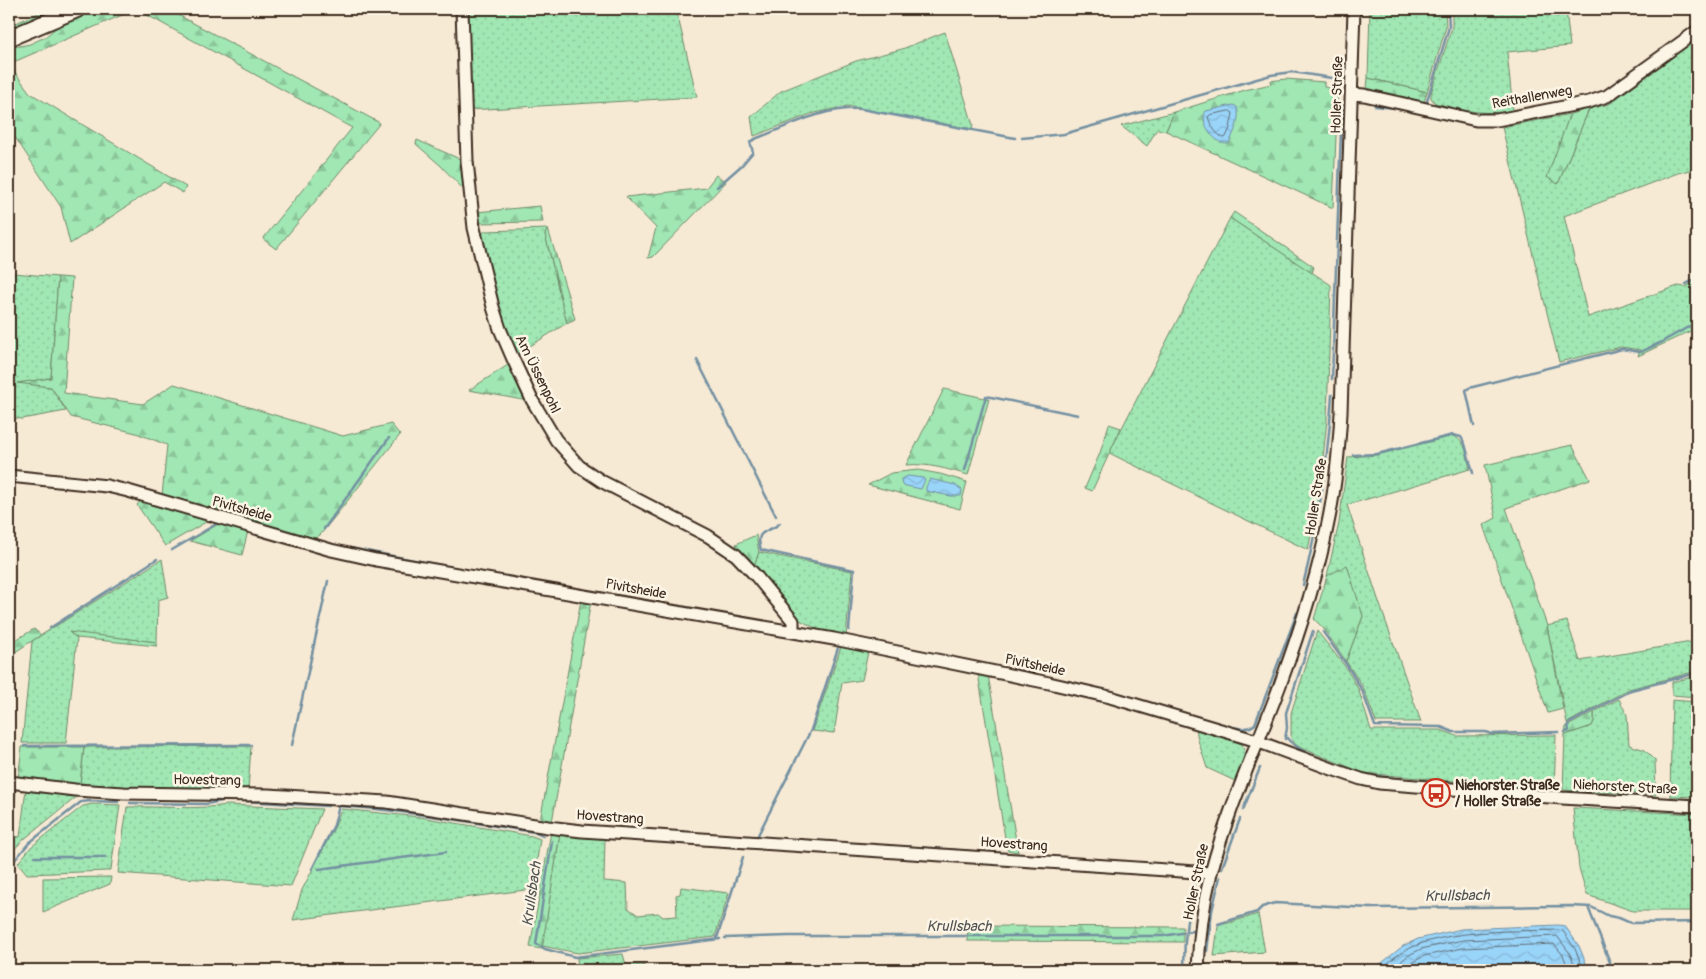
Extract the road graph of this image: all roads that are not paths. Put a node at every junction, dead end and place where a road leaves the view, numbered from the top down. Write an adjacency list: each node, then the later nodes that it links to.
1 (78, 9): 5 (main road)
2 (462, 9): 8 (street, Am Üssenpohl)
3 (1354, 9): 6 (street, Holler Straße)
4 (1697, 31): 6 (street, Reithallenweg)
5 (9, 38)
6 (1352, 94): 9 (street, Holler Straße)
7 (9, 476): 8 (street, Pivitsheide)
8 (793, 632): 9 (street, Pivitsheide)
9 (1258, 741): 11 (street, Niehorster Straße); 12 (street, Holler Straße)
10 (9, 782): 12 (street, Hovestrang)
11 (1697, 806)
12 (1211, 873): 13 (street, Holler Straße)
13 (1198, 970)

